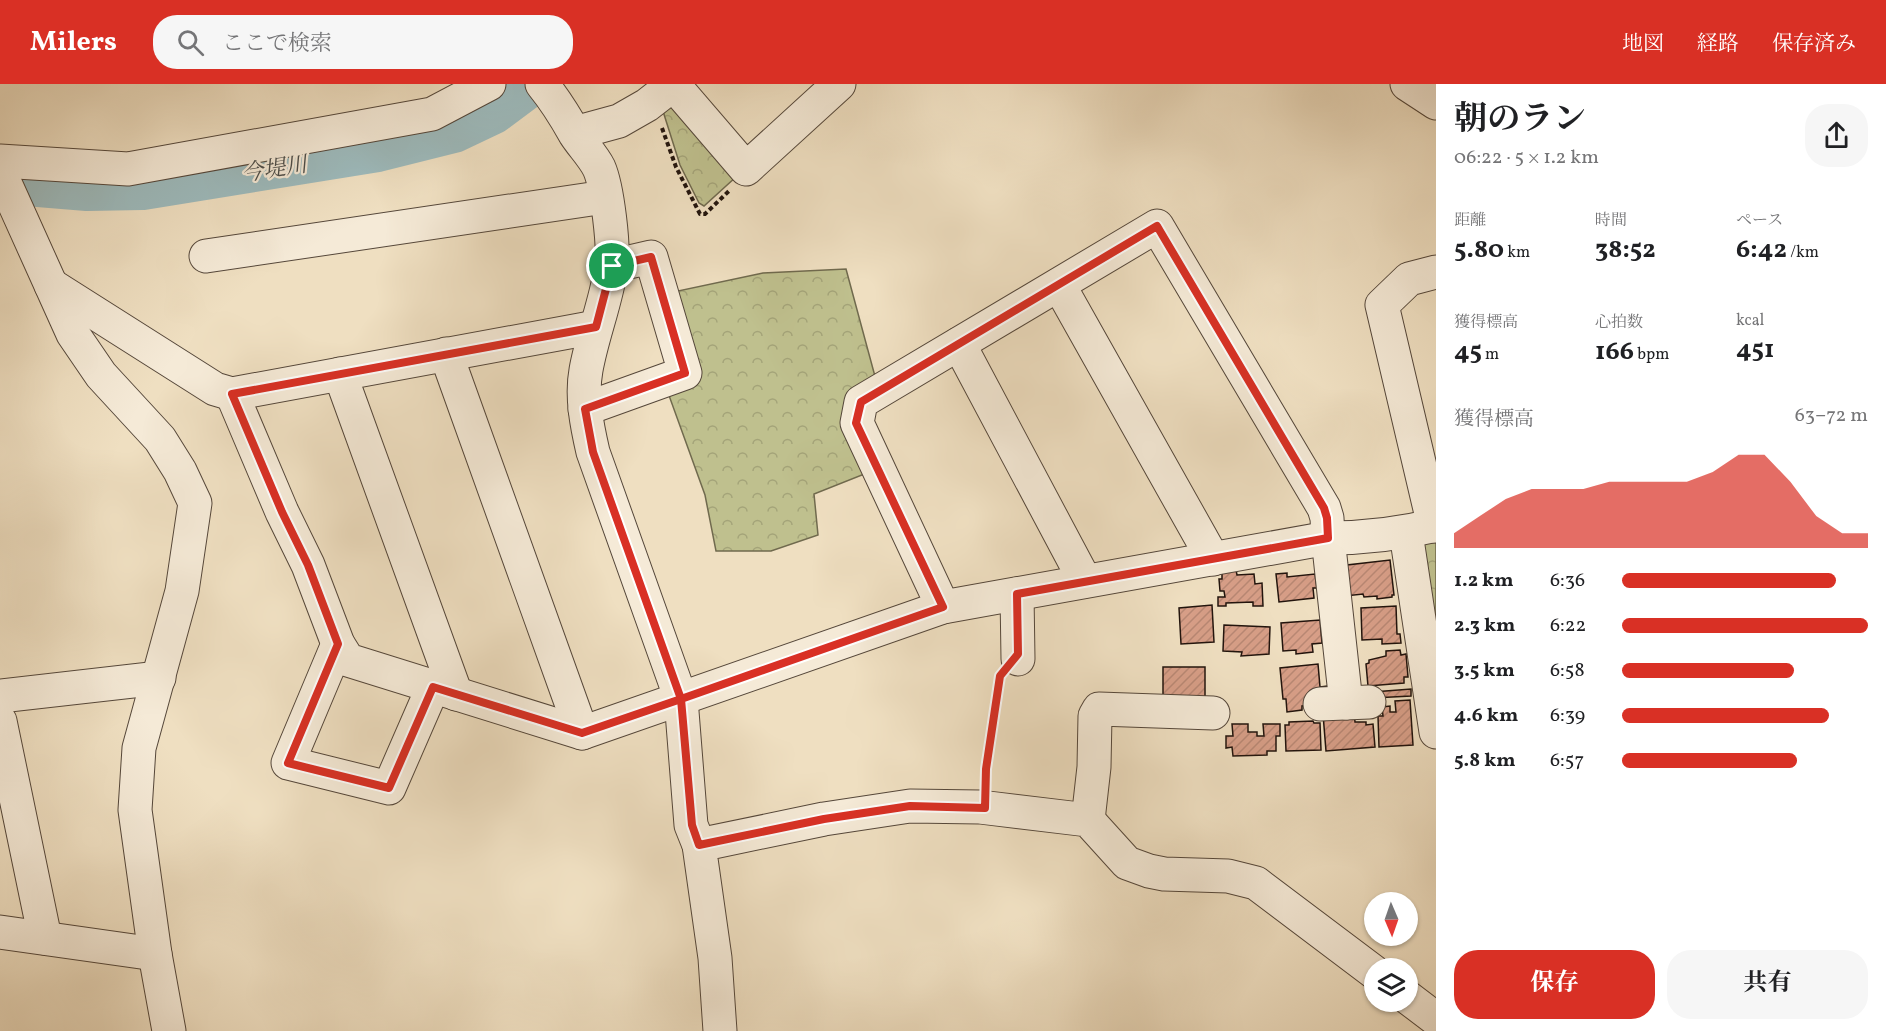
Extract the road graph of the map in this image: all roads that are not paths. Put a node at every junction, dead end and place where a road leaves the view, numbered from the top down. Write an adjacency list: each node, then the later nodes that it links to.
1 (489, 84): 8 (street)
2 (674, 84): 3 (street); 7 (street)
3 (839, 84)
4 (1407, 84): 6 (street)
5 (551, 94): 7 (street)
6 (1436, 103)
7 (575, 133): 10 (street)
8 (0, 161)
9 (0, 172): 14 (street)
10 (605, 197): 11 (street); 12 (street)
11 (206, 256)
12 (612, 266): 16 (street); 21 (street)
13 (1436, 272): 22 (street)
14 (51, 285): 20 (street); 30 (street)
15 (1059, 285): 17 (street); 23 (street); 24 (street)
16 (596, 327): 18 (street); 21 (street)
17 (959, 344): 25 (street); 27 (street)
18 (446, 354): 19 (street); 38 (street)
19 (340, 374): 20 (street); 31 (street)
20 (232, 394): 28 (street)
21 (585, 409): 33 (street)
22 (1425, 528): 23 (street); 37 (street)
23 (1328, 538): 24 (street); 34 (street)
24 (1213, 559): 25 (street)
25 (1085, 581): 26 (street)
26 (1017, 594): 27 (street); 29 (street)
27 (943, 607): 33 (street)
28 (338, 644): 31 (street); 31 (street)
29 (1018, 656)
30 (159, 678): 32 (street); 43 (street)
31 (444, 690): 38 (street)
32 (0, 696)
33 (681, 699): 38 (street); 40 (street)
34 (1345, 703)
35 (1213, 713): 39 (street)
36 (0, 721): 42 (street)
37 (1436, 732)
38 (582, 733)
39 (1088, 820): 40 (street); 44 (street)
40 (699, 845): 48 (street)
41 (0, 932): 42 (street)
42 (45, 938): 43 (street)
43 (155, 954): 47 (street)
44 (1364, 964)
45 (1418, 1005): 46 (street)
46 (1436, 1019)
47 (169, 1031)
48 (720, 1031)

